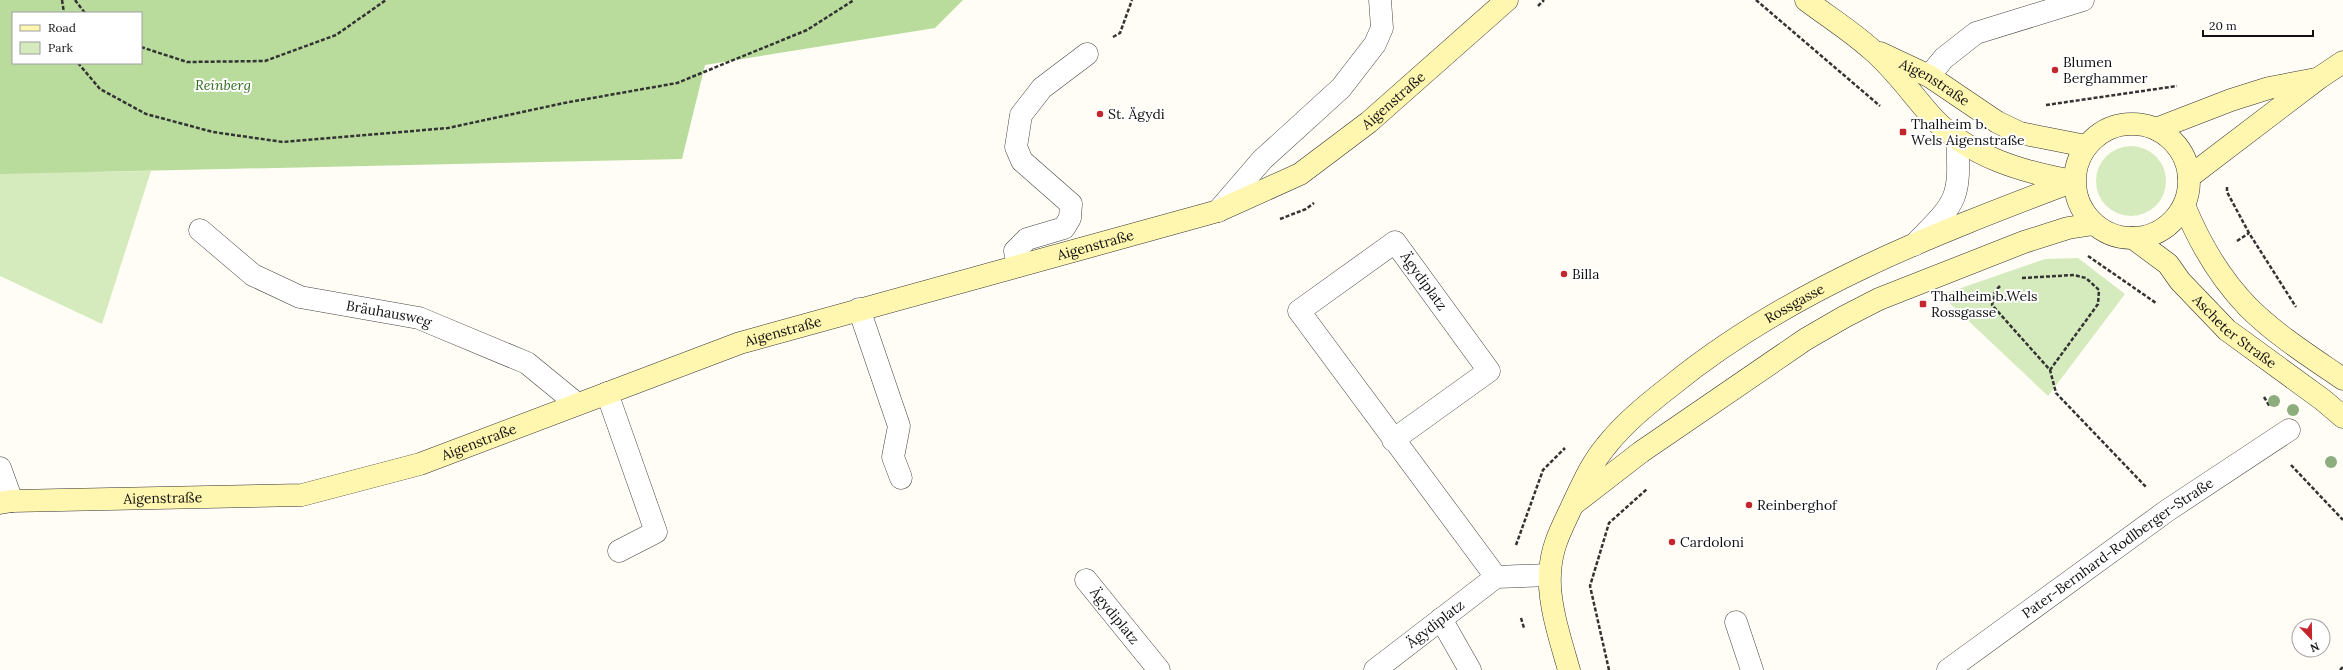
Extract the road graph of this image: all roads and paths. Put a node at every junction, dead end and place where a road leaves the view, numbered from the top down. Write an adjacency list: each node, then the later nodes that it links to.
1 (62, 0): 11 (path)
2 (75, 0): 12 (path)
3 (386, 0): 13 (path)
4 (854, 0): 17 (path)
5 (1132, 0): 15 (path)
6 (1380, 0): 28 (street)
7 (1507, 0): 28 (main road, Aigenstraße)
8 (1756, 0): 20 (path)
9 (1806, 0): 14 (main road, Aigenstraße)
10 (2083, 0): 18 (street)
11 (64, 12)
12 (84, 12)
13 (142, 47)
14 (1872, 49): 18 (main road, Aigenstraße); 22 (main road, Aigenstraße)
15 (1087, 54): 34 (street)
16 (2343, 62): 19 (main road)
17 (79, 64)
18 (1929, 76): 23 (main road, Aigenstraße)
19 (2319, 78): 21 (main road); 24 (main road)
20 (1882, 107)
21 (2156, 129): 23 (main road); 24 (main road)
22 (1957, 140): 26 (main road, Aigenstraße); 32 (street)
23 (2086, 146): 26 (main road)
24 (2189, 177): 27 (main road)
25 (2228, 180): 39 (path)
26 (2074, 181): 29 (main road); 32 (main road, Rossgasse)
27 (2184, 205): 31 (main road); 41 (main road, Ascheter Straße)
28 (1218, 211): 34 (main road, Aigenstraße)
29 (2094, 224): 31 (main road); 51 (main road, Rossgasse)
30 (200, 230): 43 (street, Bräuhausweg)
31 (2133, 238): 44 (main road, Ascheter Straße)
32 (1914, 246): 51 (main road, Rossgasse)
33 (2085, 254): 37 (path)
34 (1018, 266): 38 (main road, Aigenstraße)
35 (2017, 278): 40 (path)
36 (2005, 282): 40 (path)
37 (2153, 301)
38 (859, 309): 42 (main road, Aigenstraße); 48 (street)
39 (2300, 312)
40 (2050, 370): 52 (path)
41 (2343, 379)
42 (607, 393): 43 (main road, Aigenstraße); 54 (street)
43 (577, 404): 50 (main road, Aigenstraße)
44 (2343, 417)
45 (2289, 430): 52 (street, Pater-Bernhard-Rodlberger-Straße); 53 (path)
46 (1393, 440): 46 (street, Ägydiplatz); 56 (street, Ägydiplatz)
47 (0, 468): 50 (street)
48 (901, 478)
49 (1650, 486): 65 (path)
50 (6, 502)
51 (1572, 505): 55 (main road, Rossgasse)
52 (2168, 510): 67 (street, Pater-Bernhard-Rodlberger-Straße)
53 (2343, 520)
54 (619, 551)
55 (1549, 576): 56 (street); 64 (main road)
56 (1496, 577): 58 (street, Ägydiplatz)
57 (1086, 580): 61 (street, Ägydiplatz)
58 (1441, 619): 62 (street, Ägydiplatz); 63 (street)
59 (1736, 622): 66 (street)
60 (2343, 667): 68 (path)
61 (1159, 670)
62 (1375, 670)
63 (1470, 670)
64 (1569, 670)
65 (1609, 670)
66 (1752, 670)
67 (1948, 670)
68 (2340, 670)

